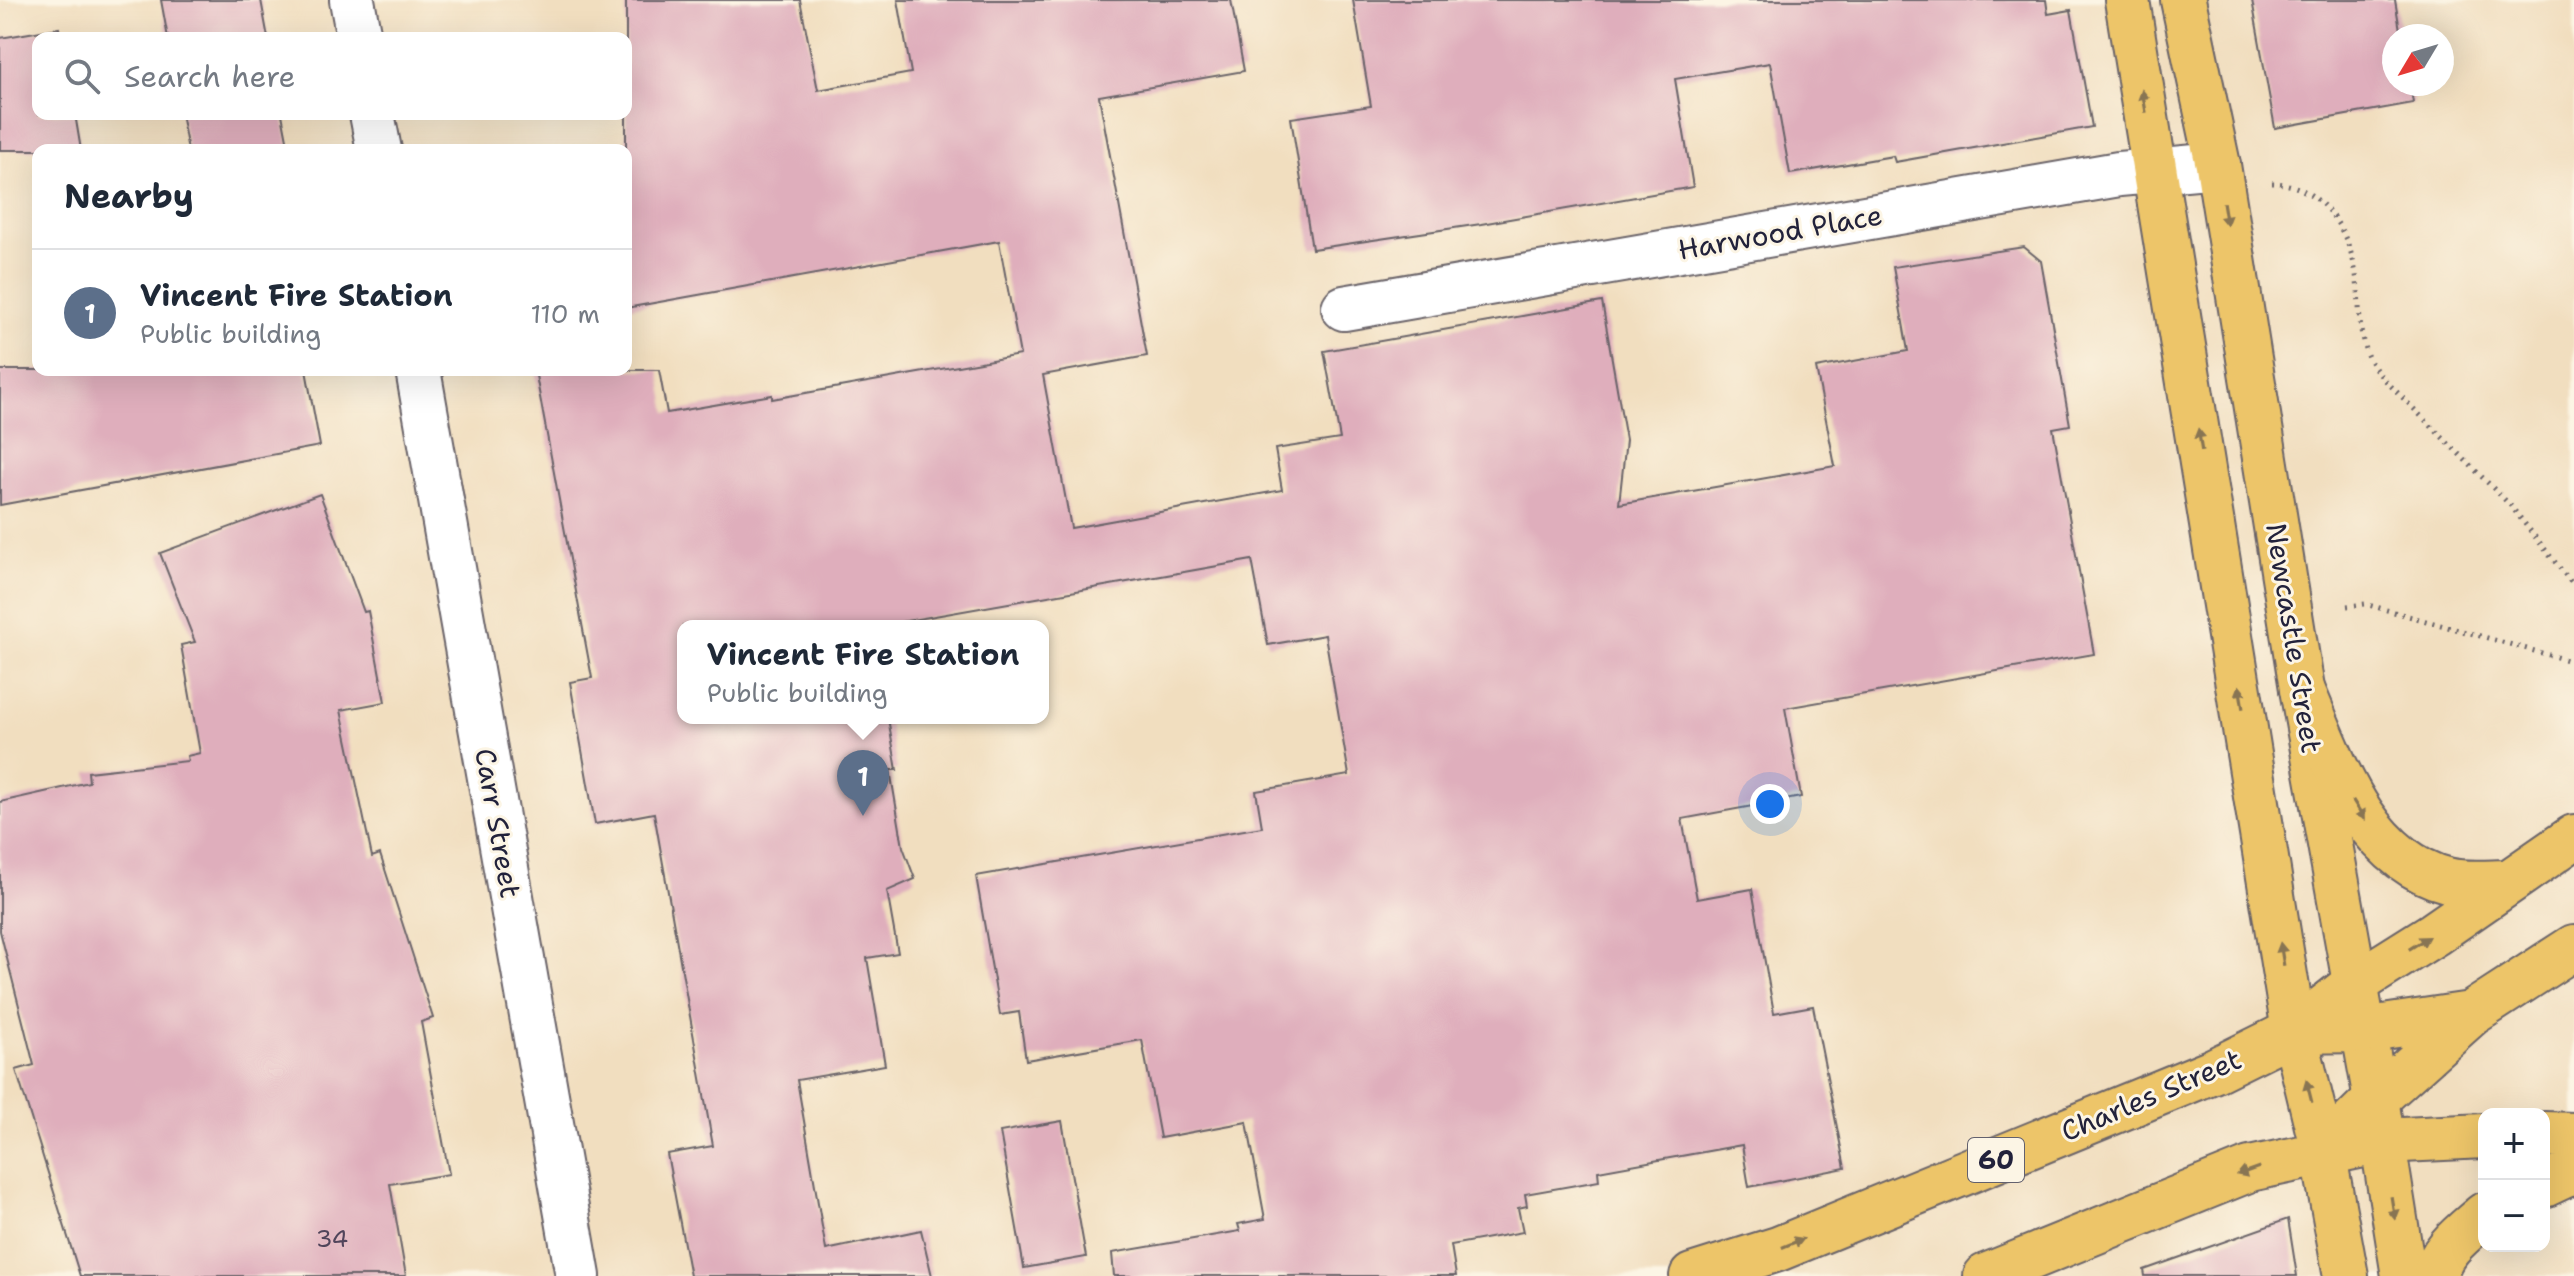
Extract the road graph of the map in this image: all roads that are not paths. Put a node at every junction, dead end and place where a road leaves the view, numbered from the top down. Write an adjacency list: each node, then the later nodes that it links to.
1 (352, 0): 4 (street)
2 (2127, 0): 8 (main road, one-way to 2)
3 (2183, 0): 7 (main road, Newcastle Street)
4 (358, 32)
5 (373, 120): 6 (street)
6 (378, 144)
7 (2218, 165): 8 (street, Harwood Place); 11 (main road, Newcastle Street, one-way to 11)
8 (2155, 169): 9 (street, Harwood Place); 18 (main road, one-way to 8)
9 (1344, 308)
10 (419, 376): 27 (street, Carr Street)
11 (2302, 689): 13 (main road, one-way to 13); 15 (main road, Newcastle Street)
12 (2574, 837): 13 (main road)
13 (2509, 882): 15 (main road, one-way to 13)
14 (2574, 947): 16 (main road)
15 (2353, 985): 17 (main road, Newcastle Street); 18 (main road)
16 (2471, 1014): 17 (main road); 19 (main road)
17 (2363, 1030): 18 (main road); 19 (main road, Newcastle Street)
18 (2294, 1031): 23 (main road, one-way to 18); 28 (main road, Charles Street / 60, one-way to 18)
19 (2379, 1120): 21 (main road); 23 (main road); 31 (main road, Newcastle Street, one-way to 31)
20 (2550, 1134): 22 (main road)
21 (2478, 1135)
22 (2574, 1135)
23 (2323, 1151): 29 (main road, one-way to 29); 30 (main road)
24 (2574, 1171): 25 (main road)
25 (2550, 1182)
26 (2478, 1220): 32 (main road)
27 (578, 1276)
28 (1692, 1276)
29 (1986, 1276)
30 (2346, 1276)
31 (2404, 1276)
32 (2435, 1276)

